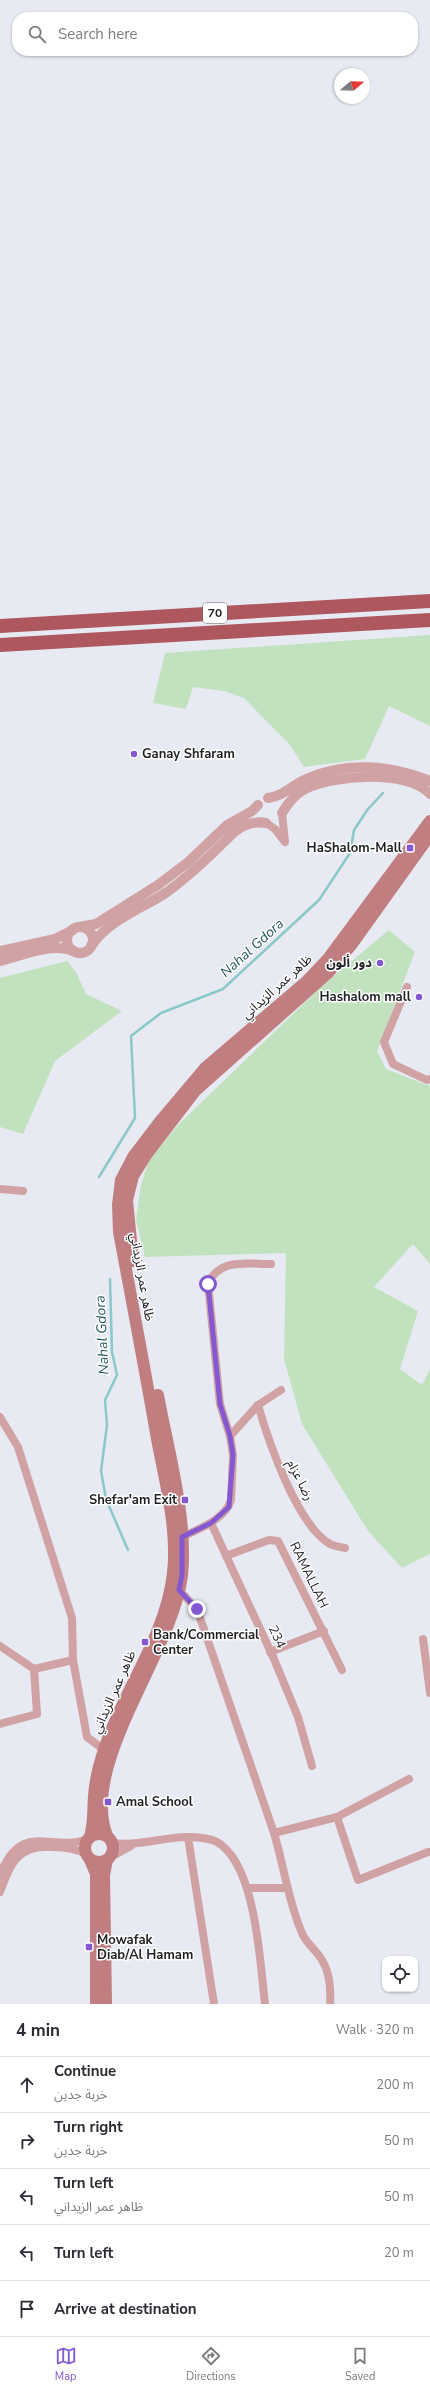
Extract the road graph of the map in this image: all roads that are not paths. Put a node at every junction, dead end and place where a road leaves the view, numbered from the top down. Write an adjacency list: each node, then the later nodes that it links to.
1 (430, 601): 3 (highway, 70)
2 (430, 620): 4 (highway, 70)
3 (0, 626)
4 (0, 645)
5 (430, 780): 7 (street)
6 (430, 794): 9 (street)
7 (268, 798): 8 (street); 9 (street)
8 (258, 806): 11 (street); 13 (street)
9 (282, 813): 11 (street); 11 (street)
10 (430, 821): 41 (main road, ظاهر عمر الزيداني)
11 (266, 823): 14 (street)
12 (429, 836): 28 (main road, ظاهر عمر الزيداني)
13 (76, 929): 14 (street); 15 (street); 16 (street)
14 (91, 946): 16 (street)
15 (0, 950)
16 (74, 951): 17 (street)
17 (0, 962)
18 (407, 987): 19 (street)
19 (430, 1079)
20 (0, 1189): 21 (street)
21 (23, 1191)
22 (271, 1264): 26 (street)
23 (281, 1390): 24 (street)
24 (258, 1405): 26 (street); 29 (street, رضا عزام)
25 (0, 1417): 36 (street)
26 (230, 1436): 27 (street)
27 (211, 1523): 28 (street); 30 (street, 234)
28 (182, 1537): 31 (main road, ظاهر عمر الزيداني)
29 (345, 1548)
30 (226, 1556): 32 (street, RAMALLAH); 35 (street, 234)
31 (179, 1590): 41 (main road, ظاهر عمر الزيداني); 45 (street)
32 (324, 1631): 35 (street); 38 (street, RAMALLAH)
33 (423, 1639): 39 (street)
34 (0, 1646): 37 (street)
35 (270, 1652): 42 (street, 234)
36 (73, 1660): 37 (street); 41 (street)
37 (34, 1669): 40 (street)
38 (342, 1670)
39 (430, 1693)
40 (0, 1724)
41 (108, 1753): 47 (main road, ظاهر عمر الزيداني); 48 (main road, ظاهر عمر الزيداني)
42 (312, 1766)
43 (409, 1779): 44 (street)
44 (337, 1817): 45 (street); 50 (street)
45 (274, 1833): 55 (street)
46 (188, 1837): 49 (street); 54 (street); 59 (street)
47 (89, 1838): 48 (main road); 51 (main road); 53 (street)
48 (109, 1839): 49 (street); 52 (main road)
49 (138, 1842): 52 (street)
50 (428, 1852)
51 (88, 1857): 52 (main road); 56 (street); 57 (main road)
52 (109, 1858): 58 (main road)
53 (0, 1875)
54 (248, 1888): 55 (street); 60 (street)
55 (287, 1888): 61 (street)
56 (0, 1892)
57 (96, 2004)
58 (106, 2004)
59 (214, 2004)
60 (265, 2004)
61 (330, 2004)

